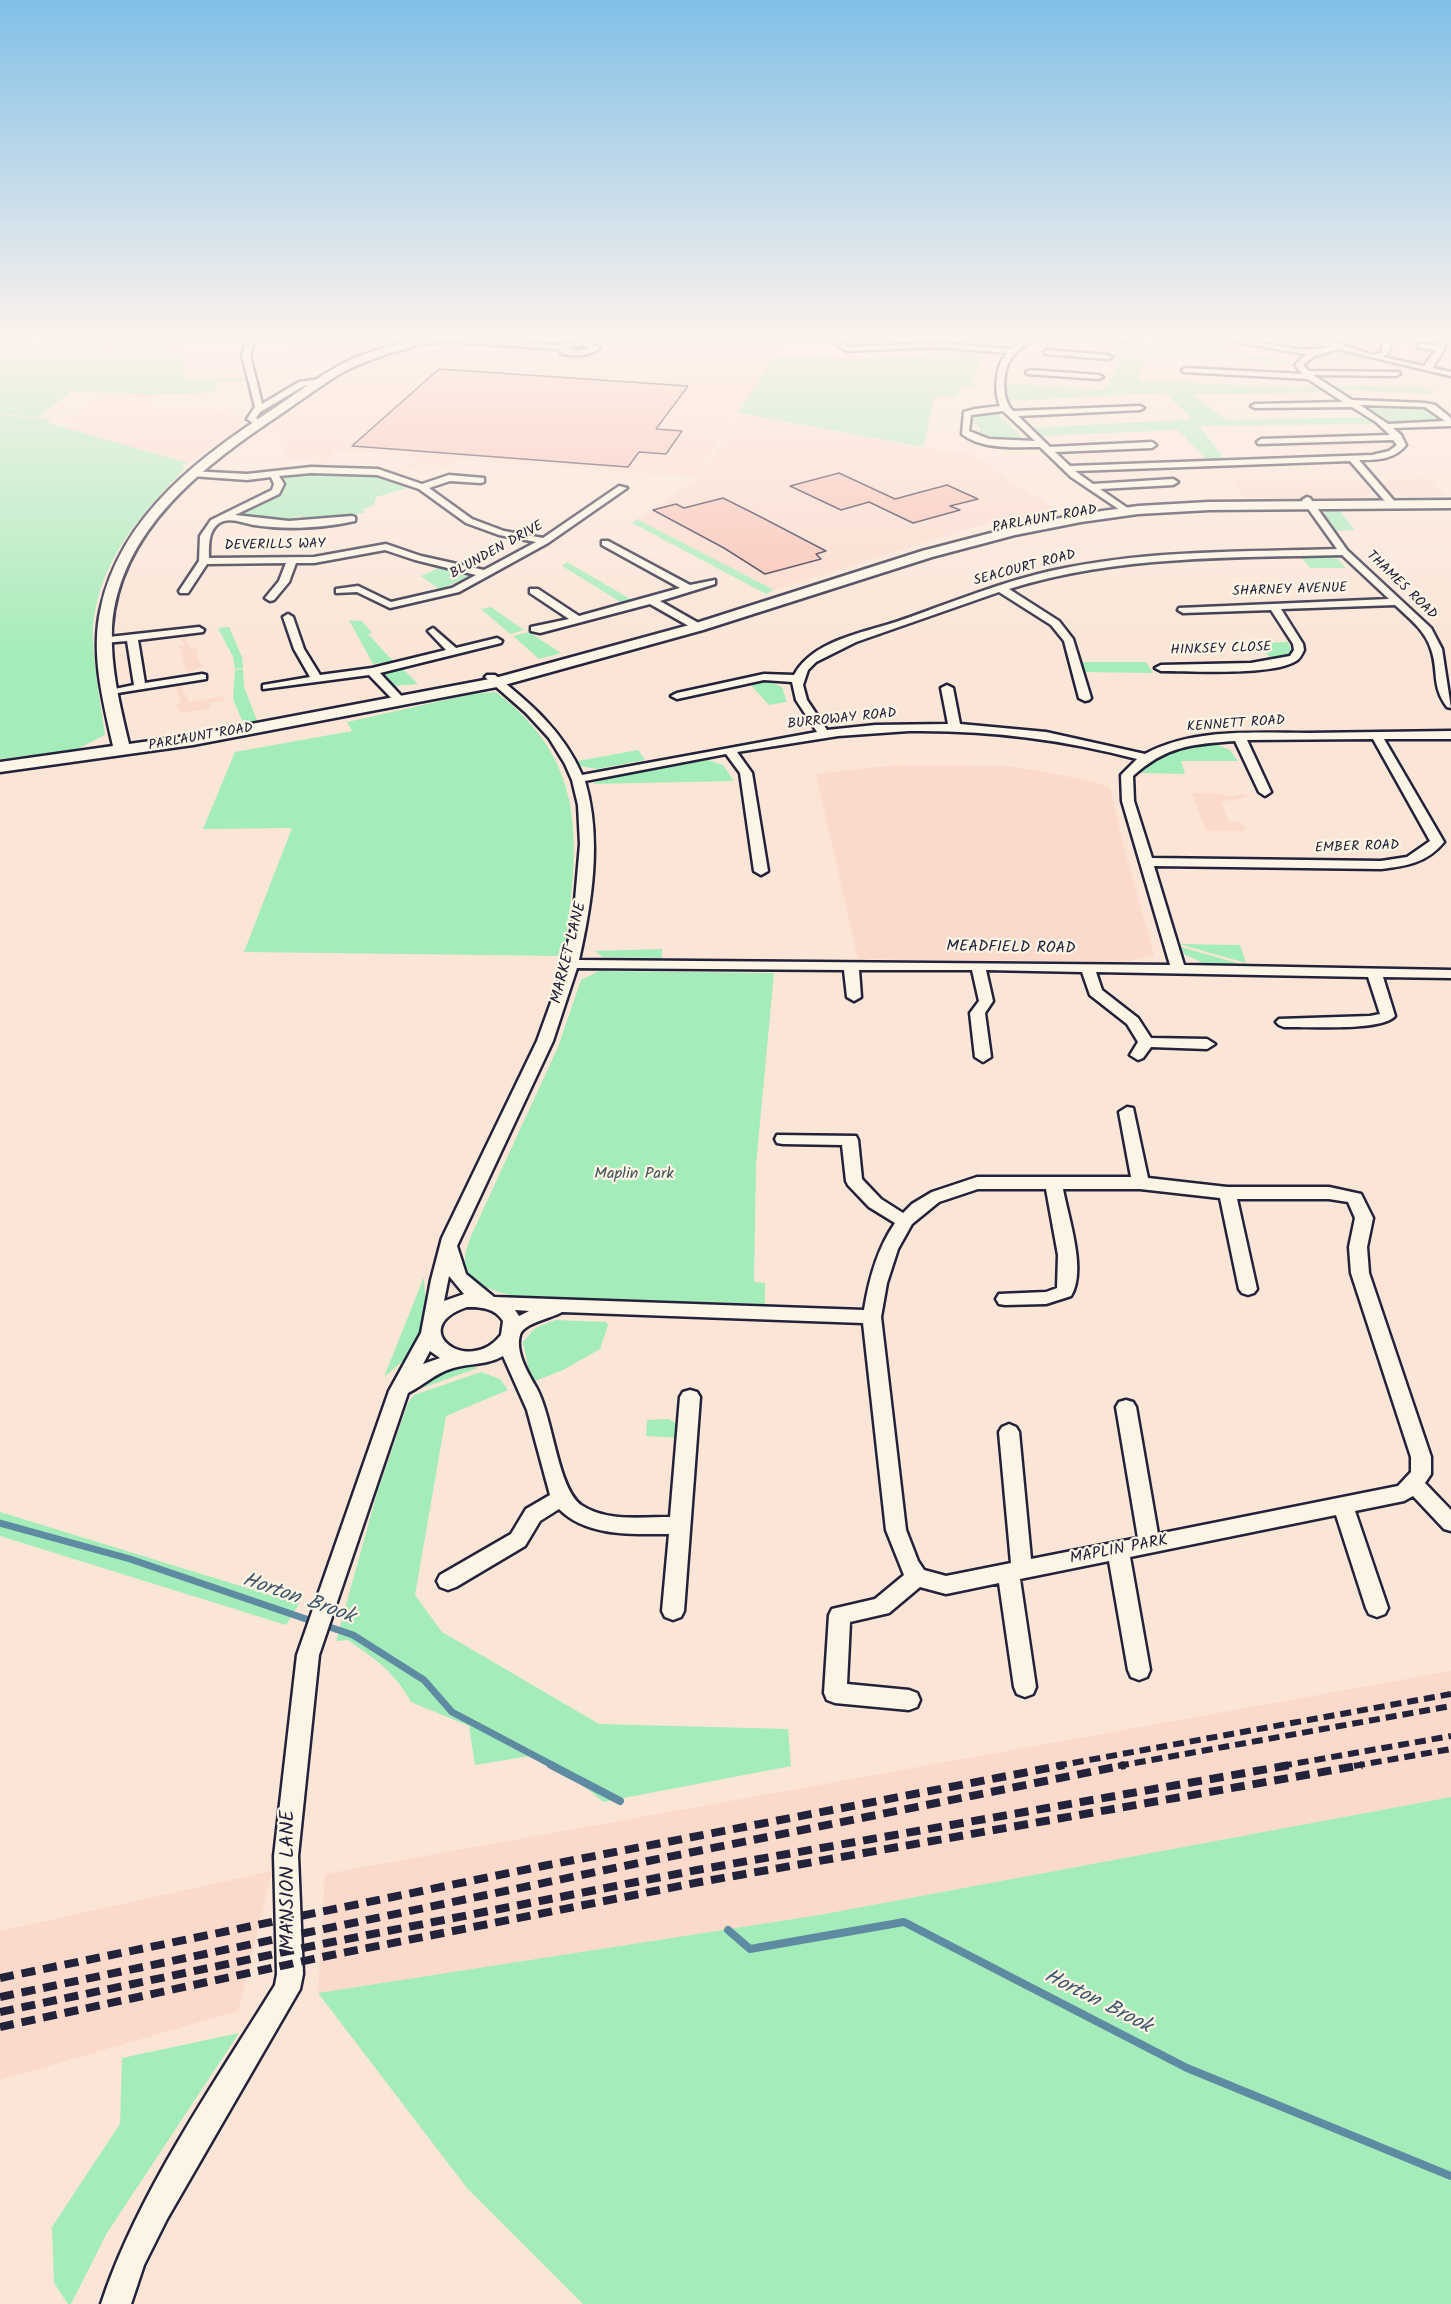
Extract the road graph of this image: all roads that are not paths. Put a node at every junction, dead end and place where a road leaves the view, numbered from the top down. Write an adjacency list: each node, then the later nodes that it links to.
1 (224, 447): 12 (street)
2 (1040, 447): 3 (street)
3 (1044, 447): 4 (street); 11 (street)
4 (1070, 447)
5 (1153, 447): 9 (street)
6 (1265, 447): 8 (street)
7 (1401, 447): 10 (street)
8 (1270, 452)
9 (1158, 453)
10 (1352, 458): 11 (street); 20 (street)
11 (1068, 469): 17 (street)
12 (192, 473): 14 (street); 51 (street)
13 (1166, 473): 17 (street)
14 (274, 475): 16 (street); 23 (street)
15 (481, 480): 16 (street)
16 (422, 487): 26 (street)
17 (1090, 487): 22 (street)
18 (622, 488): 26 (street, BLUNDEN DRIVE)
19 (1308, 502): 20 (street, PARLAUNT ROAD); 22 (street, PARLAUNT ROAD); 29 (street, THAMES ROAD)
20 (1391, 502): 21 (street, PARLAUNT ROAD)
21 (1451, 502)
22 (1124, 509): 46 (street, PARLAUNT ROAD)
23 (226, 516): 24 (street); 30 (street)
24 (352, 519)
25 (404, 538): 28 (street, DEVERILLS WAY)
26 (545, 541): 32 (street, BLUNDEN DRIVE)
27 (605, 543): 34 (street)
28 (386, 547): 31 (street, DEVERILLS WAY); 32 (street)
29 (1344, 552): 36 (street, SEACOURT ROAD); 41 (street, THAMES ROAD)
30 (204, 561): 31 (street, DEVERILLS WAY); 35 (street)
31 (292, 561): 39 (street)
32 (486, 574): 37 (street, BLUNDEN DRIVE)
33 (711, 582): 34 (street)
34 (688, 588): 40 (street)
35 (183, 589)
36 (1001, 589): 58 (street, SEACOURT ROAD); 65 (street)
37 (340, 591)
38 (534, 591): 45 (street)
39 (270, 598)
40 (651, 600): 45 (street); 46 (street)
41 (1398, 602): 42 (street, SHARNEY AVENUE); 67 (street, THAMES ROAD)
42 (1275, 608): 43 (street, SHARNEY AVENUE); 54 (street, HINKSEY CLOSE)
43 (1183, 610)
44 (288, 617): 57 (street)
45 (578, 620): 47 (street)
46 (693, 625): 59 (street, PARLAUNT ROAD)
47 (535, 629)
48 (199, 630): 50 (street)
49 (433, 630): 53 (street)
50 (132, 637): 51 (street); 61 (street)
51 (104, 640): 63 (street)
52 (497, 641): 53 (street)
53 (453, 651): 55 (street)
54 (1161, 668)
55 (372, 671): 57 (street); 66 (street)
56 (202, 677): 61 (street)
57 (317, 679): 60 (street)
58 (797, 679): 64 (street); 69 (street)
59 (494, 680): 66 (street, PARLAUNT ROAD); 77 (street, MARKET LANE)
60 (267, 687)
61 (140, 688): 63 (street)
62 (947, 688): 68 (street)
63 (109, 693): 73 (street)
64 (677, 696)
65 (1085, 698)
66 (400, 701): 73 (street, PARLAUNT ROAD)
67 (1451, 705)
68 (955, 728): 69 (street, BURROWAY ROAD); 75 (street, BURROWAY ROAD)
69 (824, 734): 74 (street, BURROWAY ROAD)
70 (1376, 735): 71 (street, KENNETT ROAD); 72 (street, KENNETT ROAD); 79 (street, EMBER ROAD)
71 (1451, 735)
72 (1239, 737): 75 (street, KENNETT ROAD); 78 (street)
73 (122, 751): 76 (street, PARLAUNT ROAD)
74 (730, 751): 77 (street, BURROWAY ROAD); 80 (street)
75 (1146, 758): 79 (street, KENNETT ROAD)
76 (0, 767)
77 (578, 779): 81 (street, MARKET LANE)
78 (1265, 792)
79 (1147, 862): 85 (street, KENNETT ROAD)
80 (760, 871)
81 (571, 964): 82 (street, MEADFIELD ROAD); 98 (street, MARKET LANE)
82 (851, 965): 83 (street, MEADFIELD ROAD); 88 (street)
83 (978, 966): 84 (street, MEADFIELD ROAD); 91 (street)
84 (1088, 969): 85 (street, MEADFIELD ROAD); 90 (street)
85 (1179, 971): 86 (street, MEADFIELD ROAD)
86 (1374, 973): 87 (street, MEADFIELD ROAD); 89 (street)
87 (1451, 974)
88 (854, 997)
89 (1284, 1022)
90 (1207, 1044)
91 (983, 1057)
92 (1127, 1112): 95 (street)
93 (783, 1138): 97 (street)
94 (1053, 1182): 95 (street); 97 (street); 100 (street)
95 (1140, 1183): 96 (street)
96 (1227, 1193): 99 (street); 113 (street)
97 (904, 1221): 103 (street)
98 (450, 1240): 101 (street); 104 (street, MARKET LANE)
99 (1248, 1289)
100 (1005, 1299)
101 (489, 1301): 102 (street, MANSION LANE); 104 (street, MANSION LANE); 105 (street)
102 (564, 1305): 103 (street, MANSION LANE); 105 (street)
103 (872, 1317): 121 (street)
104 (430, 1329): 107 (street); 109 (street, MANSION LANE)
105 (511, 1333): 106 (street); 108 (street)
106 (485, 1356): 107 (street); 108 (street)
107 (459, 1359): 109 (street)
108 (518, 1374): 114 (street)
109 (399, 1391): 128 (street, MANSION LANE)
110 (690, 1397): 117 (street)
111 (1126, 1407): 118 (street)
112 (1008, 1432): 120 (street)
113 (1413, 1483): 115 (street, MAPLIN PARK); 116 (street)
114 (561, 1498): 117 (street); 122 (street)
115 (1343, 1505): 118 (street, MAPLIN PARK); 123 (street)
116 (1451, 1522)
117 (680, 1525): 124 (street)
118 (1150, 1545): 119 (street, MAPLIN PARK)
119 (1118, 1551): 120 (street, MAPLIN PARK); 125 (street)
120 (1015, 1572): 121 (street, MAPLIN PARK); 126 (street)
121 (917, 1577): 127 (street)
122 (448, 1581)
123 (1377, 1608)
124 (673, 1611)
125 (1139, 1670)
126 (1025, 1688)
127 (909, 1700)
128 (116, 2304)

